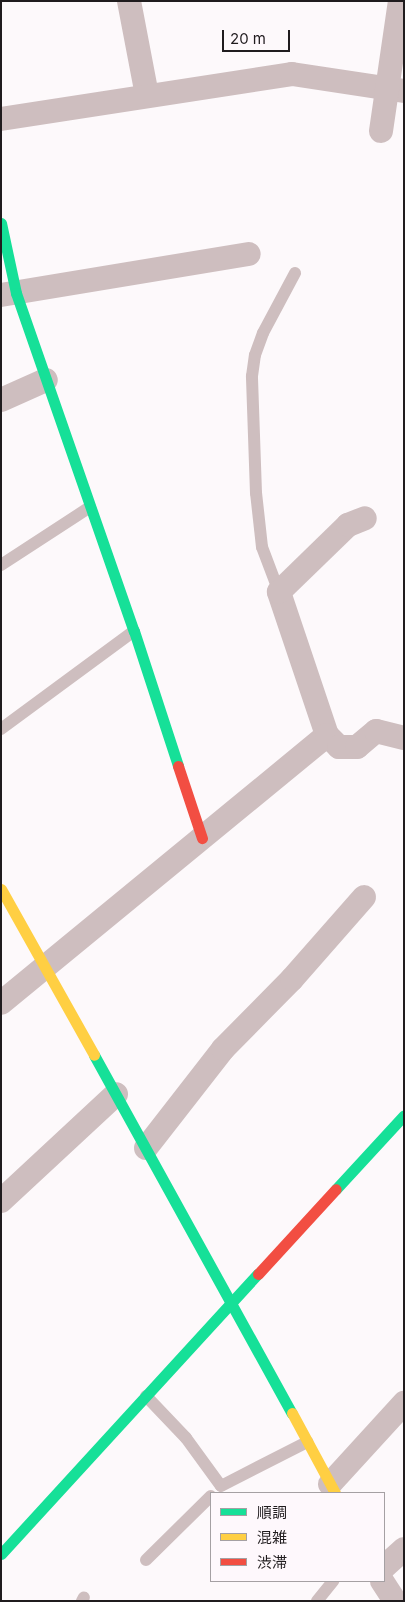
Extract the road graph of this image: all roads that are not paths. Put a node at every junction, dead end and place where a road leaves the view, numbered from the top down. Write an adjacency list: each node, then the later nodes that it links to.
1 (129, 1): 4 (street)
2 (400, 1): 3 (street)
3 (396, 89): 4 (street); 6 (street)
4 (147, 95): 5 (street)
5 (1, 119)
6 (381, 131)
7 (1, 223): 10 (street)
8 (249, 254): 10 (street)
9 (295, 273): 16 (lane)
10 (9, 294): 11 (street)
11 (46, 380): 12 (street); 13 (street)
12 (1, 400)
13 (90, 508): 15 (lane); 17 (street)
14 (365, 518): 16 (street)
15 (1, 565)
16 (280, 592): 19 (street)
17 (134, 631): 18 (lane); 21 (street)
18 (1, 729)
19 (327, 735): 20 (street); 21 (street)
20 (404, 738)
21 (202, 838): 26 (street)
22 (1, 889): 24 (street)
23 (364, 897): 30 (street)
24 (13, 910): 25 (lane); 26 (street)
25 (1, 920)
26 (45, 968): 27 (street); 28 (street)
27 (1, 1003)
28 (116, 1094): 30 (street); 31 (street)
29 (404, 1115): 32 (street)
30 (146, 1148): 32 (street)
31 (1, 1201)
32 (232, 1302): 33 (street); 35 (street)
33 (146, 1396): 37 (lane); 40 (street)
34 (404, 1403): 36 (street)
35 (307, 1442): 36 (street); 37 (lane)
36 (332, 1488)
37 (215, 1492)
38 (210, 1497): 41 (lane)
39 (404, 1549): 42 (street)
40 (1, 1554)
41 (146, 1560)
42 (385, 1567)
43 (332, 1582): 45 (lane)
44 (383, 1582): 46 (street)
45 (318, 1601)
46 (394, 1601)

